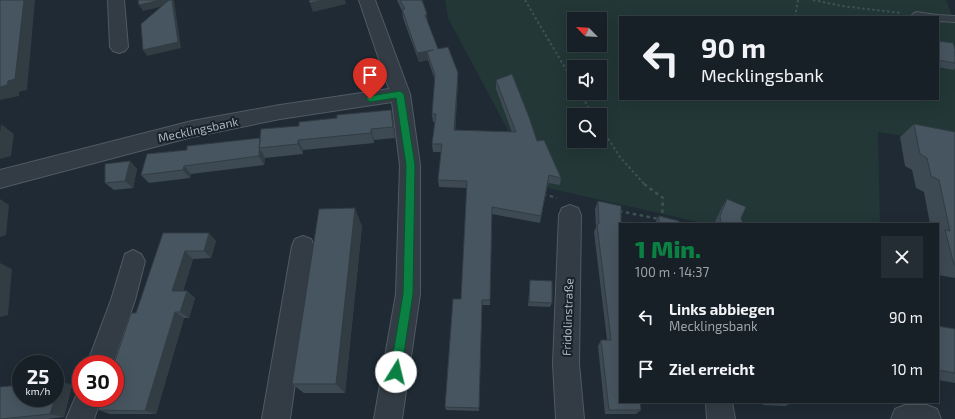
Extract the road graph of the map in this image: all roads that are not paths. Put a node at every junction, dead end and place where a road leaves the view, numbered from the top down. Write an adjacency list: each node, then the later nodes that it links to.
1 (116, 0): 7 (street)
2 (366, 0): 8 (street)
3 (917, 15): 4 (lane)
4 (925, 16)
5 (939, 18): 6 (lane)
6 (955, 19)
7 (119, 47)
8 (400, 94): 9 (street, Mecklingsbank); 18 (street)
9 (0, 179)
10 (570, 215): 19 (street, Fridolinstraße)
11 (303, 246): 17 (street)
12 (133, 261): 13 (street)
13 (103, 355)
14 (719, 403): 20 (street)
15 (85, 407): 16 (street)
16 (80, 419)
17 (276, 419)
18 (388, 419)
19 (570, 419)
20 (721, 419)
21 (905, 419): 22 (street)
22 (927, 419)

